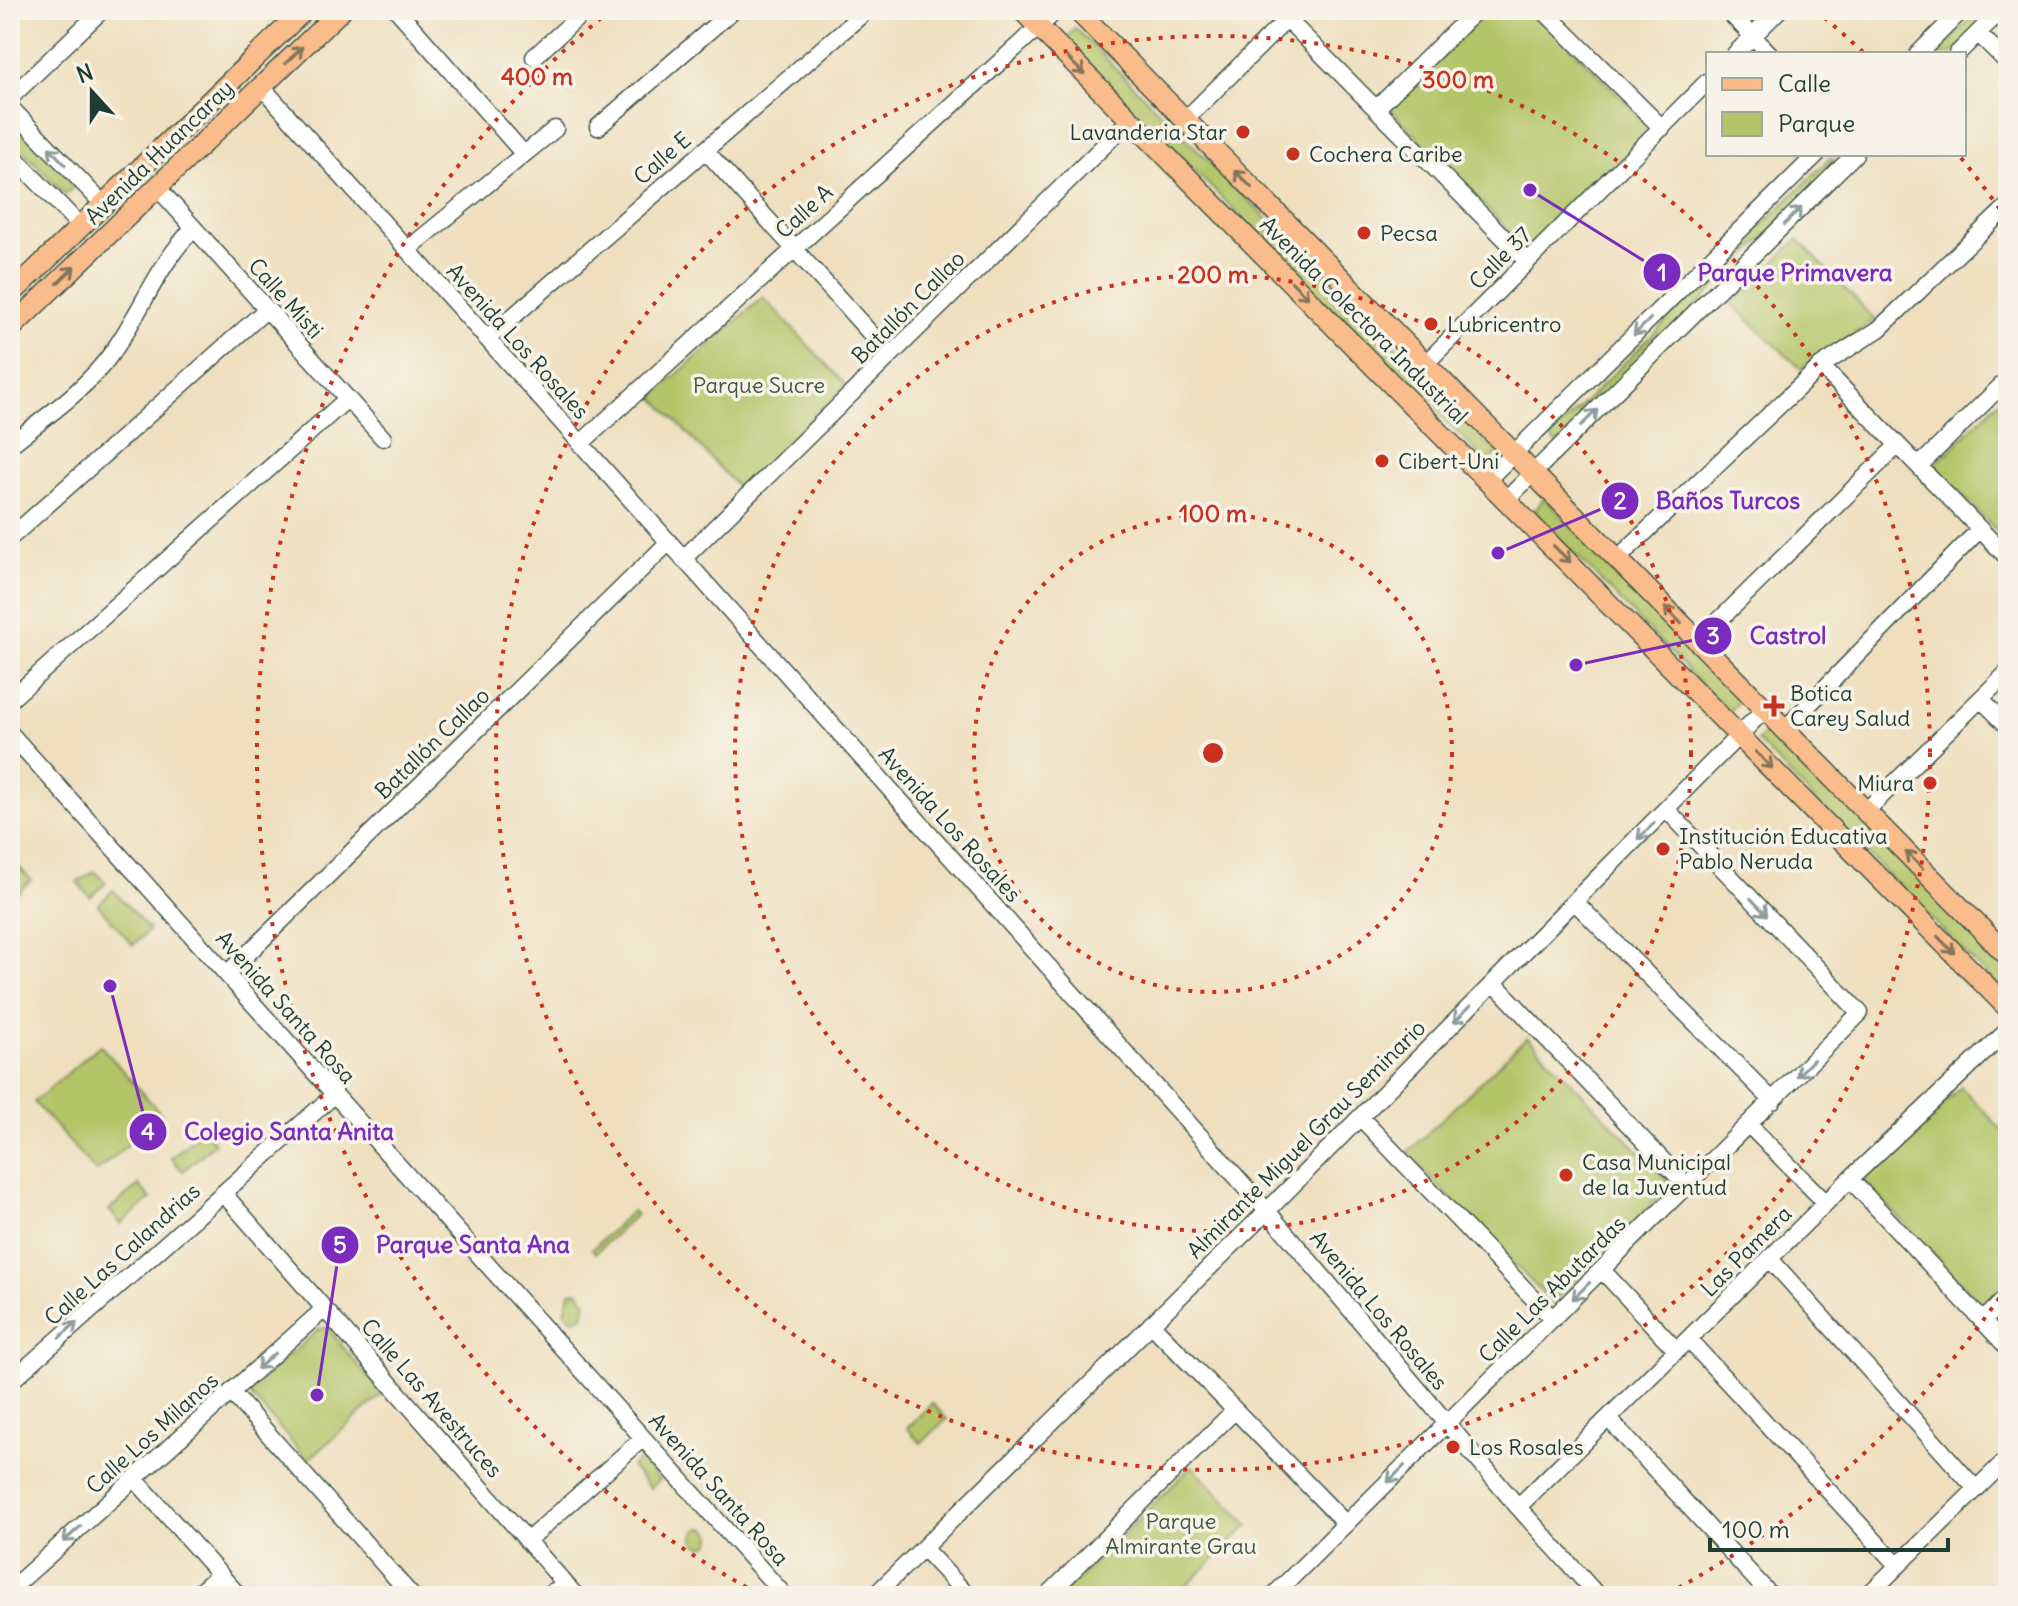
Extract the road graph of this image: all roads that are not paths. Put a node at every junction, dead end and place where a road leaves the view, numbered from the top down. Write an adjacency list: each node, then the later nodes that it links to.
1 (102, 10): 29 (street)
2 (304, 10): 43 (main road, Avenida Huancaray)
3 (341, 10): 28 (main road, Avenida Huancaray, one-way to 3)
4 (397, 10): 39 (street)
5 (586, 10): 25 (street)
6 (733, 10): 34 (street)
7 (867, 10): 37 (street, Calle E)
8 (1022, 10): 18 (main road, Avenida Colectora Industrial)
9 (1057, 10): 18 (street, Calle A)
10 (1077, 10): 33 (main road, Avenida Colectora Industrial)
11 (1476, 10): 31 (street)
12 (1543, 10): 35 (street)
13 (1727, 10): 20 (street)
14 (1779, 10): 20 (street)
15 (1962, 10): 23 (street)
16 (2001, 10): 19 (street)
17 (1287, 13): 31 (street); 33 (street)
18 (1039, 28): 32 (main road, Avenida Colectora Industrial, one-way to 32); 47 (street, Calle A)
19 (1978, 33): 24 (street); 26 (street)
20 (1753, 36): 21 (street); 22 (street)
21 (1737, 52)
22 (1768, 52)
23 (1920, 52)
24 (1959, 52)
25 (534, 57)
26 (2008, 63)
27 (1706, 83): 35 (street, Calle 37)
28 (262, 87): 42 (main road, Avenida Huancaray); 48 (street, Avenida Los Rosales)
29 (10, 98)
30 (10, 107): 43 (street, one-way to 30)
31 (1376, 109): 49 (street)
32 (1130, 120): 54 (street, Batallón Callao); 66 (main road, Avenida Colectora Industrial, one-way to 66)
33 (1185, 120): 55 (main road, Avenida Colectora Industrial, one-way to 33)
34 (598, 127)
35 (1662, 128): 49 (street, Calle 37)
36 (555, 129): 39 (street)
37 (705, 150): 47 (street); 53 (street, Calle E)
38 (10, 153): 45 (street)
39 (523, 153): 48 (street)
40 (1815, 156): 63 (street, one-way to 63)
41 (1853, 156): 65 (street, one-way to 41)
42 (157, 187): 46 (street, Calle Misti); 52 (main road, Avenida Huancaray, one-way to 42)
43 (104, 205): 45 (main road, Avenida Huancaray)
44 (2006, 213): 56 (street)
45 (81, 227): 50 (main road, Avenida Huancaray)
46 (194, 228): 51 (street, Calle Misti); 61 (street)
47 (795, 249): 54 (street); 60 (street, Calle A)
48 (407, 250): 53 (street, Avenida Los Rosales)
49 (1527, 261): 55 (street, Calle 37)
50 (10, 295)
51 (267, 309): 58 (street, Calle Misti); 69 (street)
52 (10, 329)
53 (487, 339): 60 (street, Avenida Los Rosales)
54 (890, 355): 72 (street, Batallón Callao)
55 (1425, 364): 63 (main road, Avenida Colectora Industrial)
56 (1821, 366): 62 (street); 73 (street)
57 (2008, 379): 64 (street)
58 (347, 399): 59 (street, Calle Misti); 77 (street)
59 (383, 438)
60 (580, 444): 70 (street, Avenida Los Rosales)
61 (10, 445)
62 (1898, 445): 64 (street); 74 (street)
63 (1514, 454): 65 (main road, Avenida Colectora Industrial); 66 (street)
64 (1919, 466): 68 (street)
65 (1533, 473): 67 (street); 73 (main road, Avenida Colectora Industrial)
66 (1488, 479): 67 (main road, Avenida Colectora Industrial)
67 (1507, 499): 82 (main road, Avenida Colectora Industrial, one-way to 82)
68 (1980, 529): 71 (street); 80 (street)
69 (10, 538)
70 (668, 543): 72 (street, Avenida Los Rosales); 87 (street, Batallón Callao)
71 (2008, 558)
72 (683, 559): 99 (street, Avenida Los Rosales)
73 (1617, 559): 74 (main road, Avenida Colectora Industrial, one-way to 73)
74 (1698, 641): 78 (main road, Avenida Colectora Industrial)
75 (2008, 672): 76 (street)
76 (1981, 699): 79 (street); 84 (street)
77 (10, 700)
78 (1765, 709): 80 (main road, Avenida Colectora Industrial); 82 (street, Almirante Miguel Grau Seminario)
79 (2008, 726)
80 (1785, 729): 84 (main road, Avenida Colectora Industrial)
81 (10, 733): 87 (street, Avenida Santa Rosa)
82 (1740, 735): 83 (street, Almirante Miguel Grau Seminario); 89 (main road, Avenida Colectora Industrial, one-way to 89)
83 (1667, 810): 85 (street, Almirante Miguel Grau Seminario, one-way to 85); 92 (street, Calle Las Abutardas, one-way to 92)
84 (1866, 811): 86 (main road, Avenida Colectora Industrial, one-way to 84)
85 (1575, 902): 88 (street, Almirante Miguel Grau Seminario); 92 (street)
86 (2008, 956)
87 (227, 974): 91 (street, Avenida Santa Rosa)
88 (1494, 983): 93 (street, Almirante Miguel Grau Seminario, one-way to 93); 96 (street)
89 (2008, 1008)
90 (2008, 1030): 95 (street, Las Pamera)
91 (335, 1094): 97 (street, Calle Las Calandrias); 114 (street, Avenida Santa Rosa)
92 (1773, 1101): 94 (street, Calle Las Abutardas)
93 (1360, 1117): 99 (street, Almirante Miguel Grau Seminario); 104 (street)
94 (1749, 1125): 96 (street, Calle Las Abutardas); 98 (street)
95 (1850, 1179): 98 (street, Las Pamera); 105 (street)
96 (1687, 1186): 101 (street, Calle Las Abutardas)
97 (223, 1193): 103 (street, Calle Las Avestruces); 109 (street, Calle Las Calandrias, one-way to 97)
98 (1826, 1203): 100 (street, Las Pamera)
99 (1267, 1211): 106 (street, Almirante Miguel Grau Seminario); 113 (street, Avenida Los Rosales)
100 (1770, 1259): 107 (street, Las Pamera); 117 (street)
101 (1602, 1270): 104 (street, Calle Las Abutardas, one-way to 104); 107 (street)
102 (2008, 1296): 105 (street)
103 (324, 1309): 110 (street, Calle Los Milanos, one-way to 110); 120 (street, Calle Las Avestruces)
104 (1553, 1319): 113 (street, Calle Las Abutardas)
105 (1983, 1321): 108 (street)
106 (1151, 1324): 111 (street); 121 (street, Almirante Miguel Grau Seminario)
107 (1682, 1345): 112 (street, Las Pamera); 122 (street)
108 (2008, 1348)
109 (10, 1382)
110 (231, 1392): 116 (street, Calle Los Milanos); 127 (street)
111 (1235, 1410): 119 (street); 132 (street)
112 (1608, 1418): 118 (street, Las Pamera); 135 (street)
113 (1447, 1424): 118 (street, Avenida Los Rosales); 119 (street, Calle Las Abutardas, one-way to 119)
114 (643, 1438): 120 (street); 129 (street, Avenida Santa Rosa)
115 (2008, 1458): 117 (street)
116 (135, 1479): 123 (street); 124 (street, Calle Los Milanos, one-way to 124)
117 (1976, 1489): 122 (street)
118 (1518, 1507): 134 (street, Avenida Los Rosales)
119 (1346, 1524): 133 (street, Calle Las Abutardas)
120 (527, 1541): 128 (street, Calle Las Avestruces)
121 (923, 1548): 130 (street, Almirante Miguel Grau Seminario); 131 (street)
122 (1898, 1566): 136 (street)
123 (220, 1574): 125 (street); 126 (street)
124 (10, 1590)
125 (195, 1596)
126 (239, 1596)
127 (412, 1596)
128 (576, 1596)
129 (785, 1596)
130 (874, 1596)
131 (968, 1596)
132 (1047, 1596)
133 (1273, 1596)
134 (1598, 1596)
135 (1771, 1596)
136 (1867, 1596)

